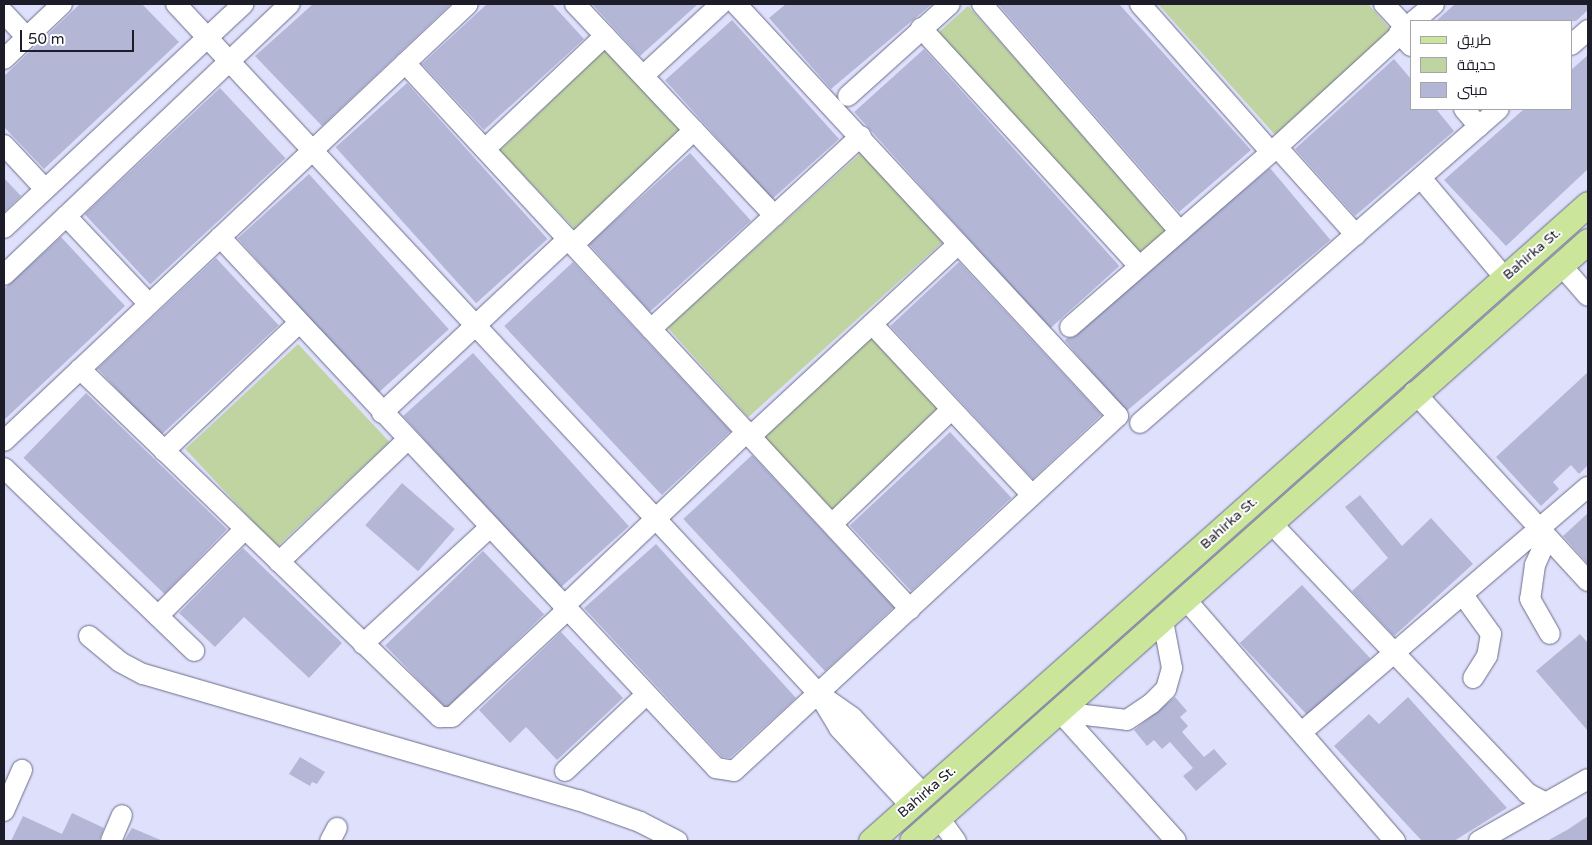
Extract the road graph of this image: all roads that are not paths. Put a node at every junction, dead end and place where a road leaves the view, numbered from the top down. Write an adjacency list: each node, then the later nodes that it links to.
1 (62, 4): 21 (street)
2 (176, 4): 20 (street)
3 (243, 4): 20 (street)
4 (290, 4): 24 (street)
5 (468, 4): 25 (street)
6 (575, 4): 19 (street)
7 (721, 4): 26 (street)
8 (736, 4): 32 (street)
9 (950, 4): 16 (street)
10 (982, 4): 43 (street)
11 (1140, 4): 36 (street)
12 (1384, 4): 17 (street)
13 (1434, 4): 15 (street)
14 (4, 13): 21 (street)
15 (1418, 20)
16 (921, 28): 27 (street); 49 (street)
17 (1408, 30): 36 (street)
18 (1588, 30): 22 (street)
19 (605, 36): 26 (street); 35 (street)
20 (208, 37): 24 (street); 38 (street)
21 (26, 38): 23 (street)
22 (1572, 44)
23 (4, 59)
24 (229, 60): 34 (street); 40 (street)
25 (405, 63): 34 (street); 35 (street)
26 (644, 75): 31 (street)
27 (848, 96)
28 (1465, 110): 30 (street)
29 (1498, 110): 30 (street)
30 (1479, 126): 37 (street)
31 (694, 130): 41 (street); 47 (street)
32 (861, 136): 41 (street); 48 (street)
33 (4, 145): 38 (street)
34 (312, 149): 45 (street); 57 (street)
35 (484, 149): 47 (street)
36 (1274, 150): 43 (street); 44 (street)
37 (1421, 178): 44 (street); 52 (street)
38 (46, 189): 42 (street)
39 (1588, 204): 52 (main road, Bahirka St.)
40 (66, 216): 51 (street); 54 (street)
41 (775, 216): 59 (street)
42 (4, 228)
43 (1179, 231): 49 (street)
44 (1356, 235): 64 (street)
45 (220, 237): 54 (street); 55 (street)
46 (1588, 240): 50 (main road, Bahirka St.)
47 (571, 242): 57 (street); 59 (street)
48 (958, 244): 56 (street); 74 (street)
49 (1138, 265): 58 (street)
50 (1561, 265): 53 (street); 61 (main road, Bahirka St.)
51 (4, 275)
52 (1505, 278): 69 (main road, Bahirka St.)
53 (1588, 296)
54 (149, 304): 60 (street)
55 (299, 323): 63 (street); 68 (street)
56 (872, 324): 62 (street); 65 (street)
57 (476, 325): 63 (street); 76 (street)
58 (1070, 327)
59 (652, 329): 65 (street)
60 (80, 369): 67 (street); 68 (street)
61 (1414, 392): 71 (main road, Bahirka St.); 80 (street)
62 (952, 410): 74 (street); 77 (street)
63 (382, 413): 66 (street)
64 (1140, 423)
65 (750, 433): 76 (street); 77 (street)
66 (407, 440): 78 (street); 81 (street)
67 (4, 441)
68 (164, 451): 79 (street)
69 (1305, 455): 71 (main road); 73 (main road, Bahirka St.)
70 (4, 468): 87 (street)
71 (1324, 476): 75 (main road, Bahirka St.)
72 (1588, 487): 80 (street)
73 (1266, 490): 75 (main road); 102 (main road, Bahirka St.)
74 (1032, 495): 86 (street)
75 (1279, 518): 84 (main road, Bahirka St.); 93 (street)
76 (654, 519): 85 (street); 96 (street)
77 (832, 524): 86 (street)
78 (489, 528): 85 (street); 91 (street)
79 (245, 529): 81 (street); 87 (street)
80 (1544, 534): 82 (street); 83 (street); 89 (street)
81 (279, 562): 91 (street)
82 (1588, 582)
83 (1463, 595): 93 (street); 94 (street)
84 (1187, 601): 88 (main road, Bahirka St.); 98 (street)
85 (565, 609): 91 (street); 95 (street)
86 (910, 609): 96 (street)
87 (158, 616): 92 (street)
88 (1163, 622): 97 (main road, Bahirka St.); 97 (street)
89 (1550, 634)
90 (89, 636): 108 (street)
91 (363, 644)
92 (194, 651)
93 (1394, 653): 98 (street); 103 (street)
94 (1473, 678)
95 (647, 694): 96 (street); 100 (street)
96 (819, 694): 102 (street)
97 (1060, 712): 106 (main road, Bahirka St.); 112 (street)
98 (1303, 730): 113 (street)
99 (22, 770): 104 (street)
100 (565, 771)
101 (1588, 779): 103 (street)
102 (917, 800): 109 (main road, Bahirka St.)
103 (1544, 802): 114 (street)
104 (4, 811)
105 (122, 815): 107 (street)
106 (939, 818): 110 (main road, Bahirka St.); 111 (street)
107 (111, 841)
108 (678, 841)
109 (871, 841)
110 (912, 841)
111 (956, 841)
112 (1176, 841)
113 (1396, 841)
114 (1479, 841)

